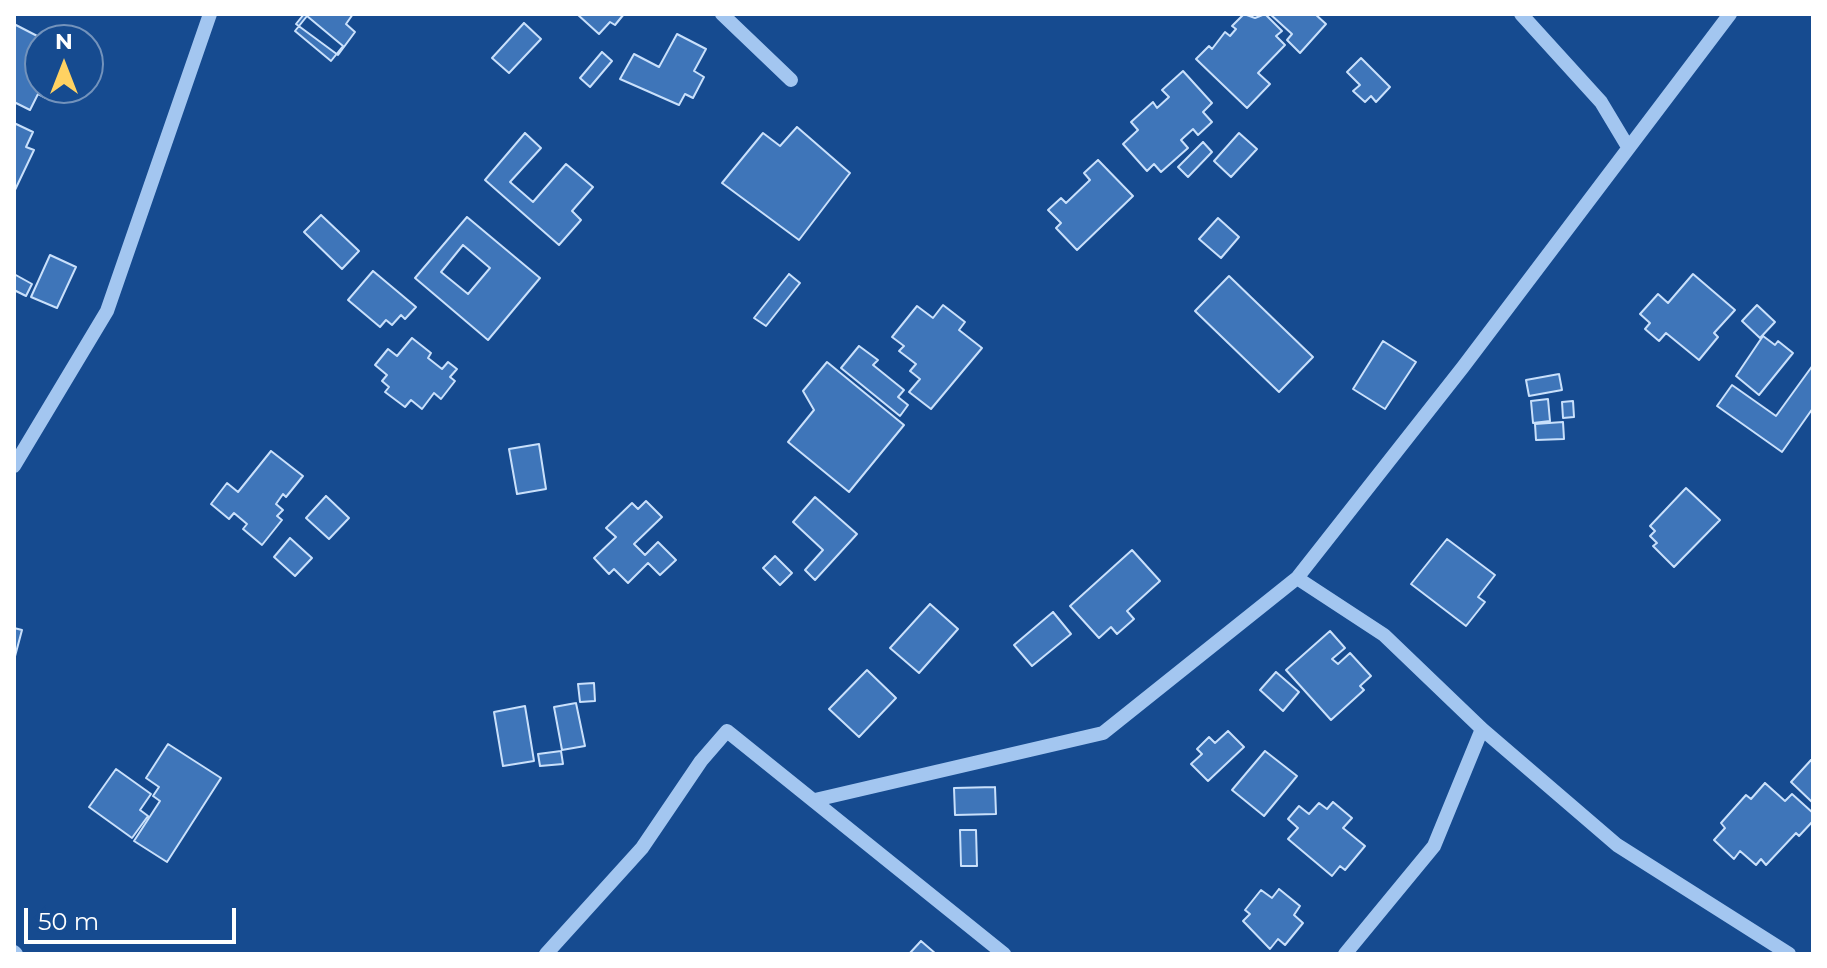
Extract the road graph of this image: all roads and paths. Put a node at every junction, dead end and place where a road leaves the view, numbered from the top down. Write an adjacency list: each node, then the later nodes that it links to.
1 (210, 14): 7 (street)
2 (722, 14): 5 (street)
3 (1521, 14): 6 (street)
4 (1730, 14): 6 (street)
5 (791, 80)
6 (1628, 147): 8 (street)
7 (14, 466)
8 (1297, 578): 9 (street); 10 (street)
9 (1482, 729): 13 (street); 14 (street)
10 (815, 800): 11 (street); 12 (street)
11 (546, 954)
12 (1004, 954)
13 (1345, 954)
14 (1789, 954)

